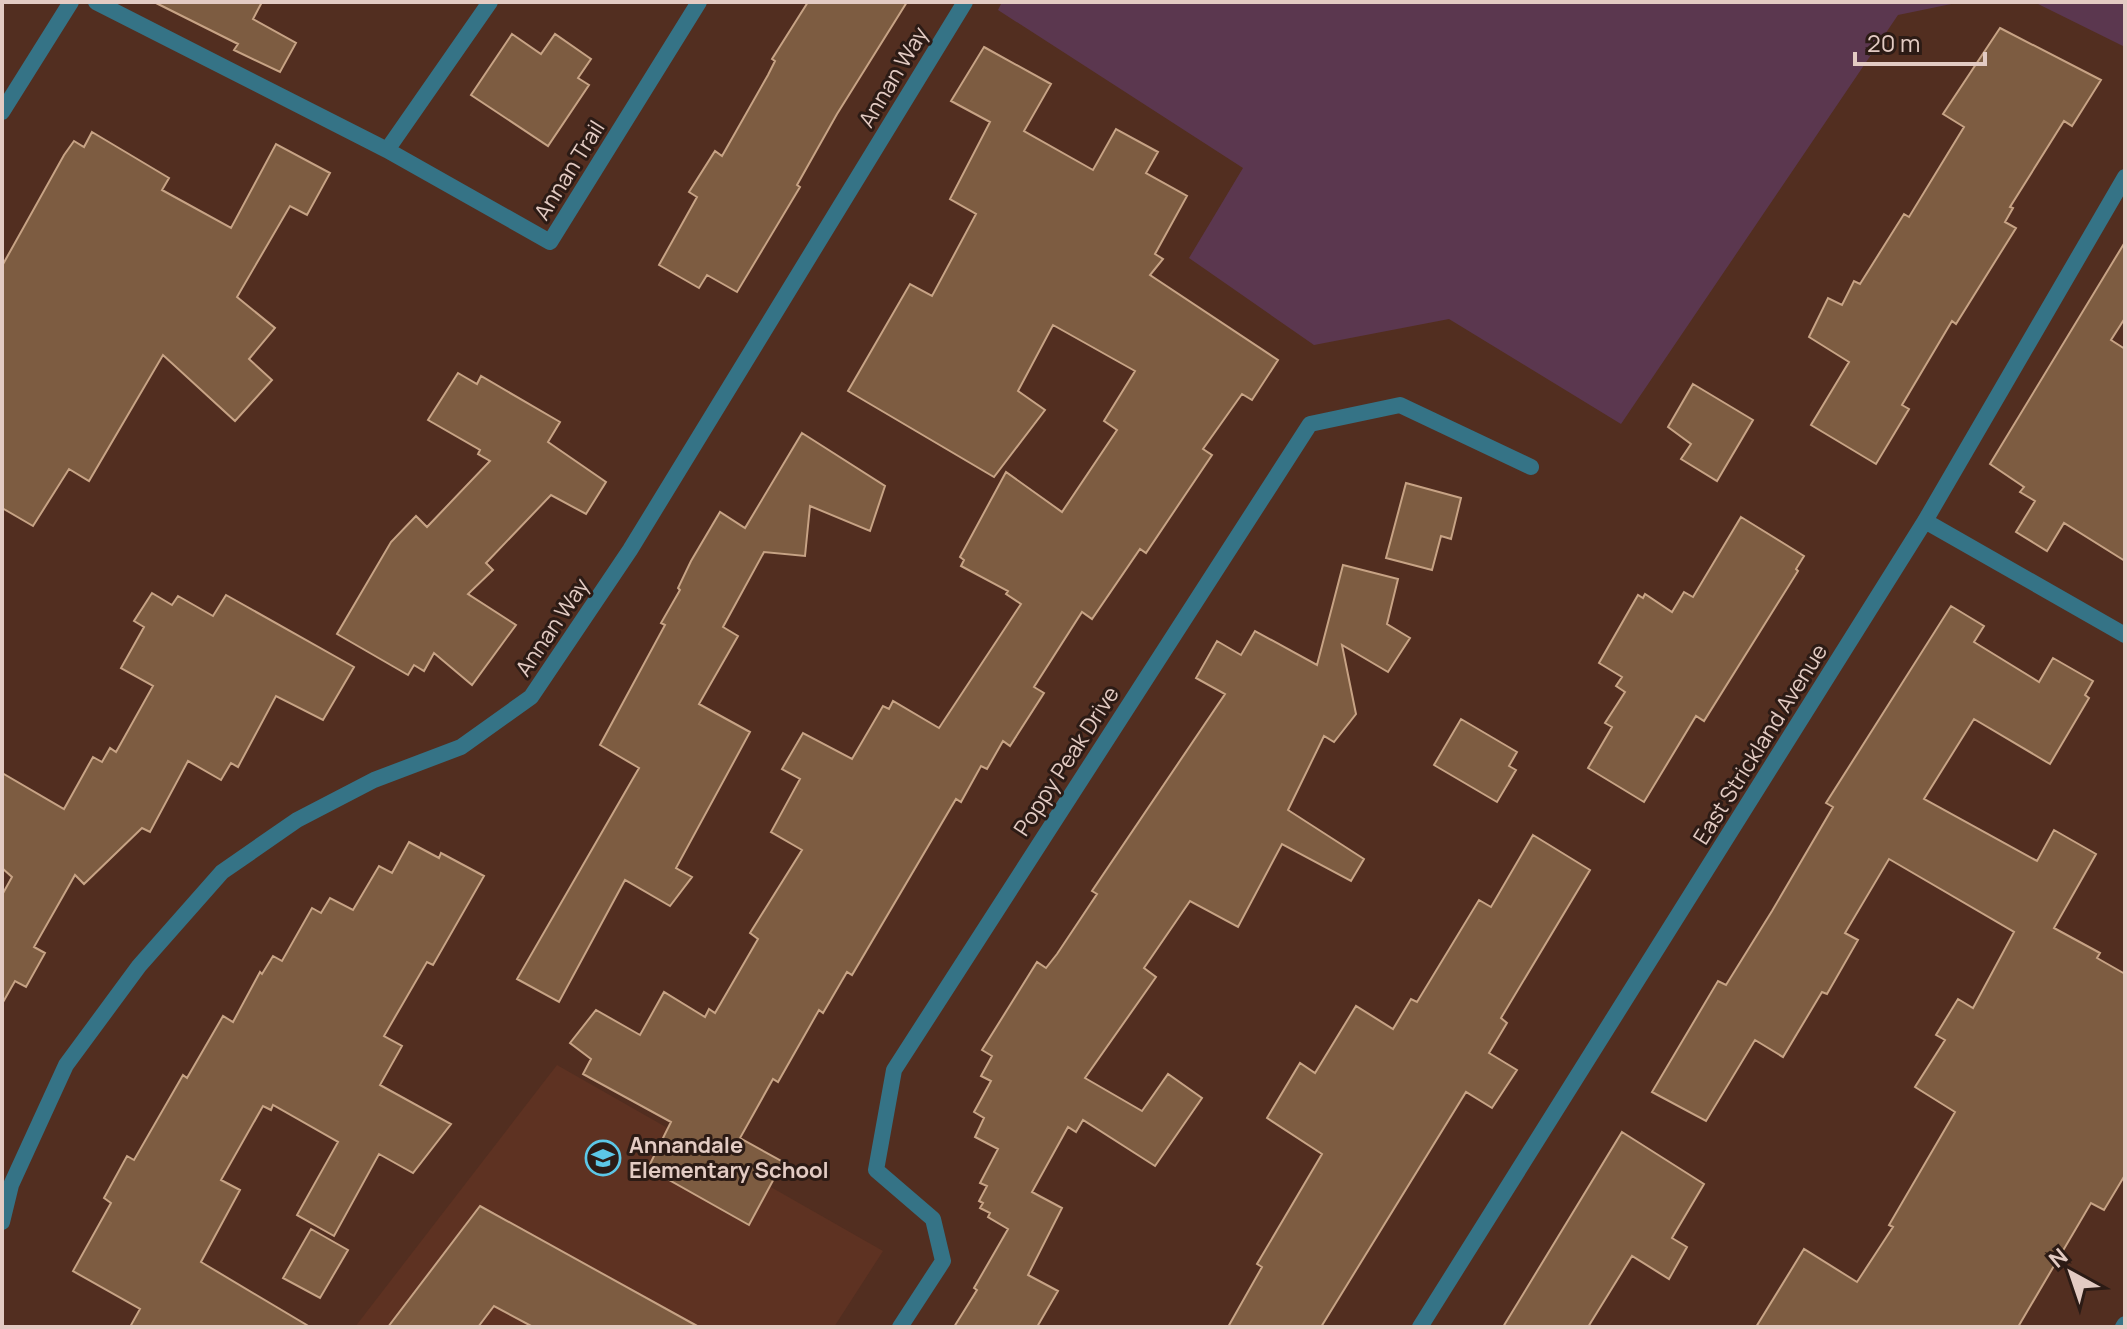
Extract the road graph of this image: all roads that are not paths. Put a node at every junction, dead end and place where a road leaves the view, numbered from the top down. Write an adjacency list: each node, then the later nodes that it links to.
1 (71, 2): 6 (street)
2 (96, 2): 7 (street, Annan Trail)
3 (490, 2): 7 (street)
4 (699, 2): 7 (street, Annan Trail)
5 (965, 2): 12 (street, Annan Way)
6 (2, 112)
7 (387, 150)
8 (2125, 177): 10 (street, East Strickland Avenue)
9 (1531, 467): 13 (street, Poppy Peak Drive)
10 (1925, 521): 11 (street); 14 (street, East Strickland Avenue)
11 (2125, 635)
12 (2, 1222)
13 (900, 1327)
14 (1420, 1327)

